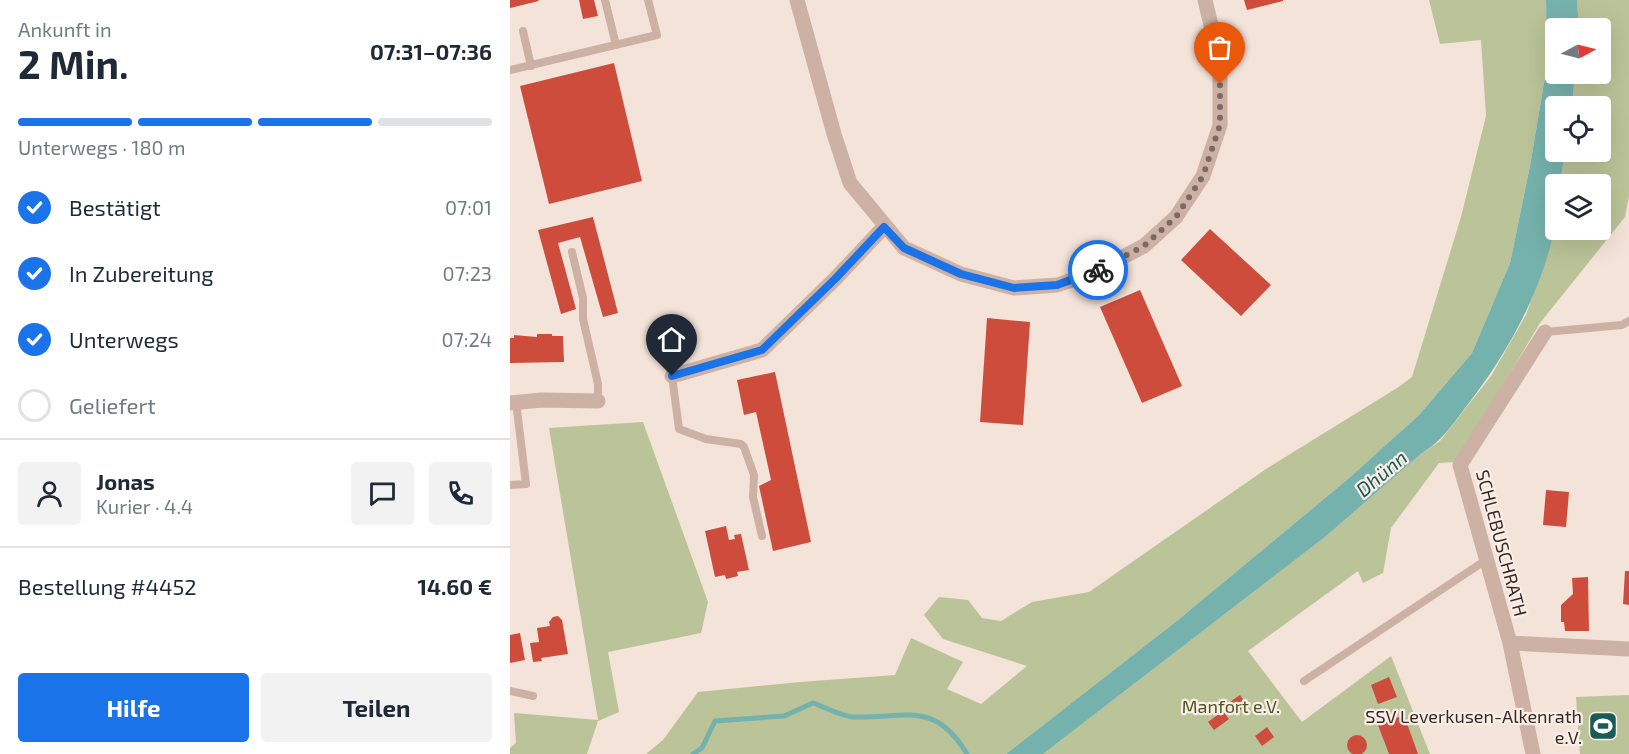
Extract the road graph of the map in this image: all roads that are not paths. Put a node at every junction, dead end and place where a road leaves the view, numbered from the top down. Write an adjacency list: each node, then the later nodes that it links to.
1 (605, 0): 6 (lane)
2 (648, 0): 6 (lane)
3 (797, 0): 9 (street)
4 (1205, 0): 9 (street)
5 (523, 31): 7 (lane)
6 (616, 45): 7 (lane)
7 (531, 66): 8 (lane)
8 (510, 70)
9 (884, 227): 13 (street)
10 (572, 252): 14 (lane)
11 (1629, 321): 12 (lane)
12 (1545, 332): 18 (street, SCHLEBUSCHRATH)
13 (672, 376): 17 (lane)
14 (598, 401): 15 (street)
15 (513, 403): 16 (lane)
16 (510, 485)
17 (762, 537)
18 (1488, 559): 19 (street, SCHLEBUSCHRATH); 21 (lane)
19 (1509, 643): 20 (street, SCHLEBUSCHRATH); 24 (street, SCHLEBUSCHRATH)
20 (1629, 649)
21 (1304, 681)
22 (510, 691): 23 (lane)
23 (533, 696)
24 (1533, 754)

